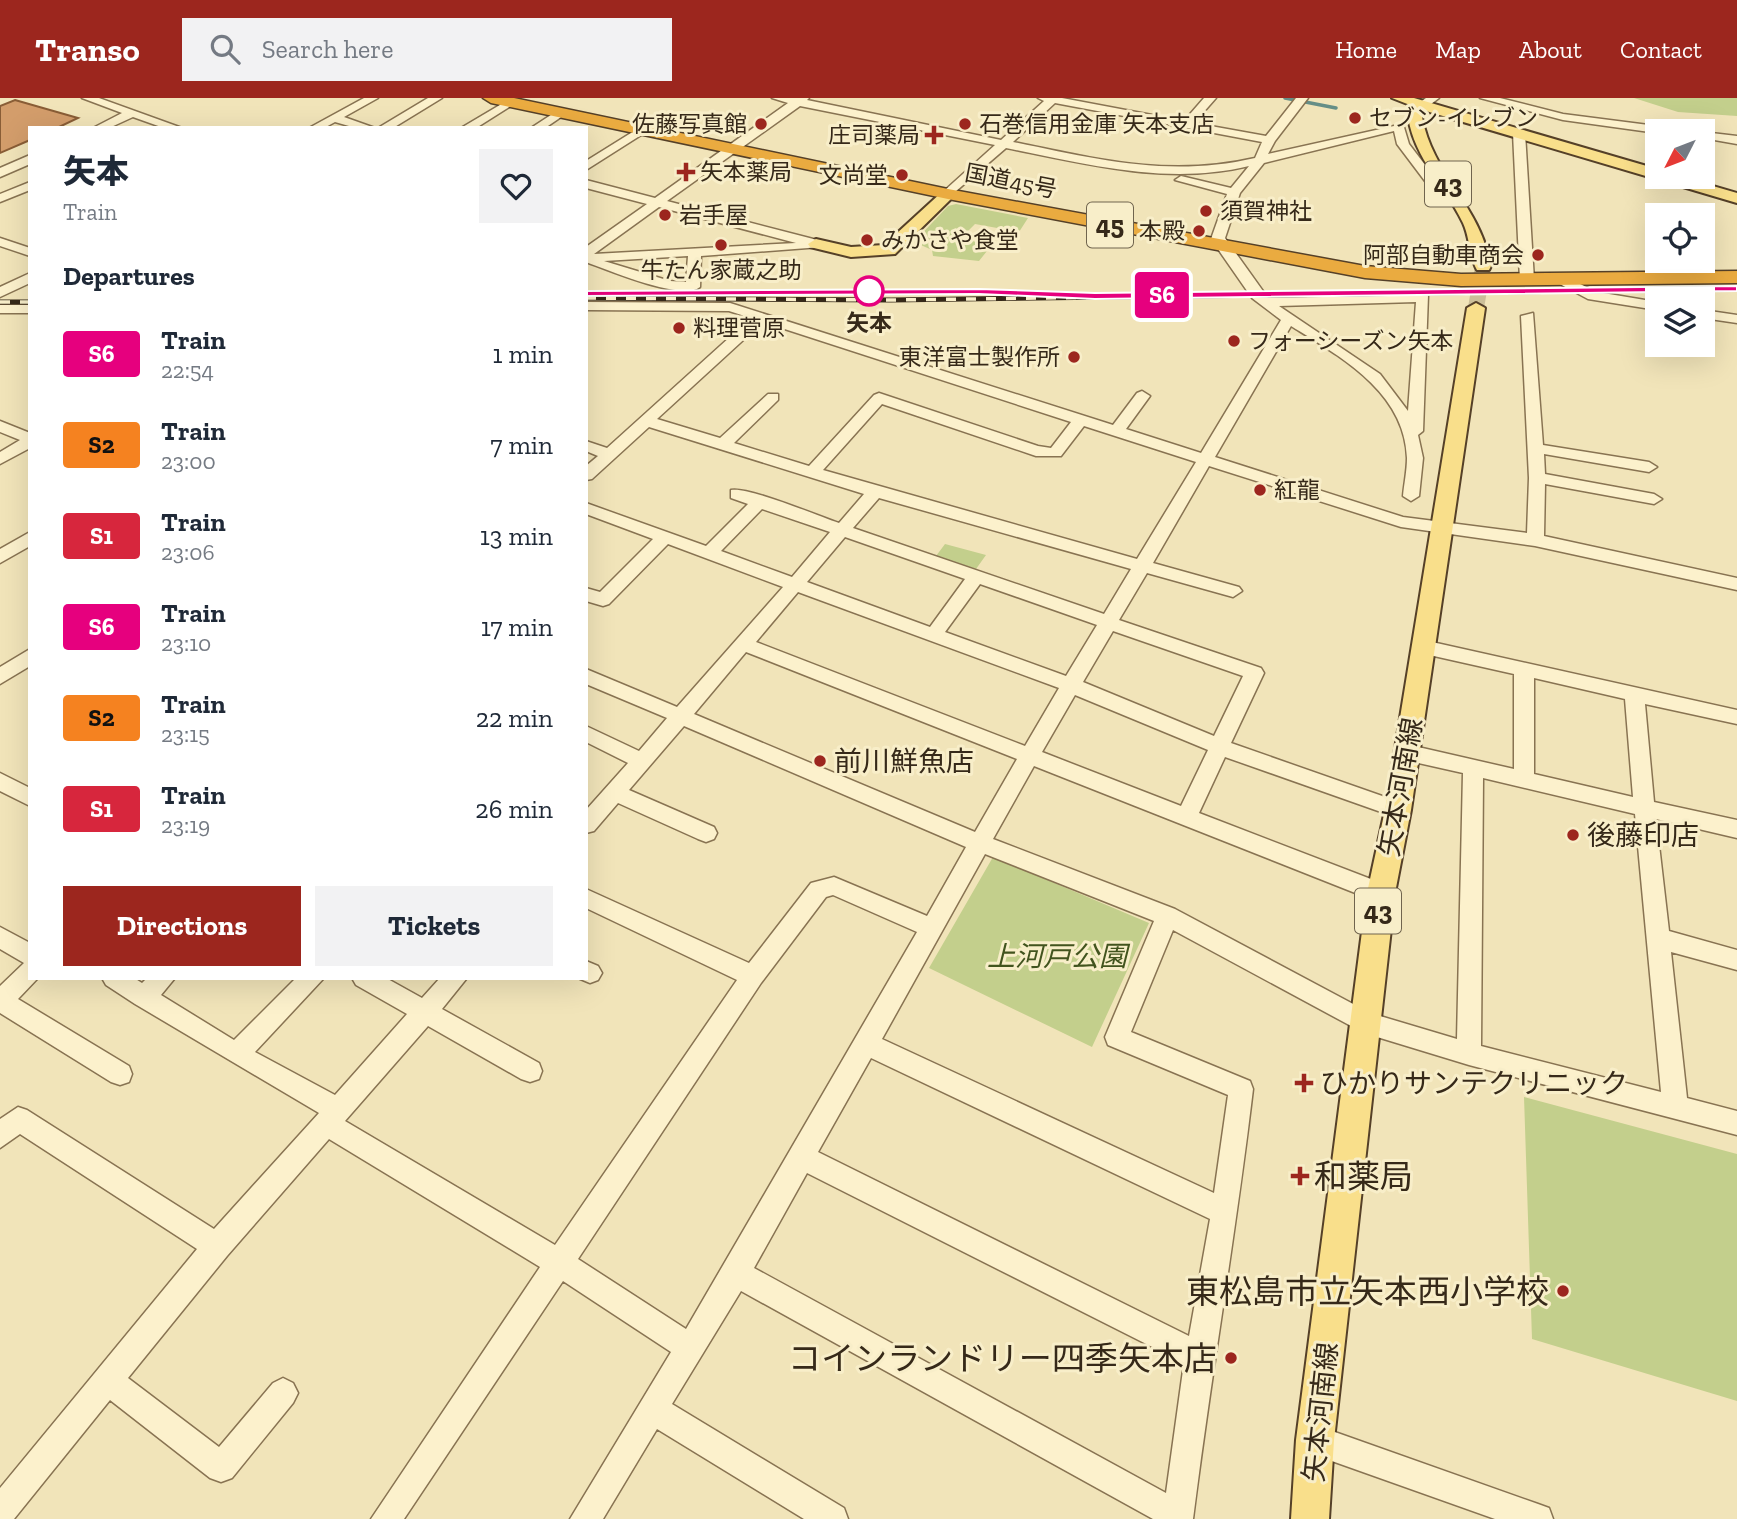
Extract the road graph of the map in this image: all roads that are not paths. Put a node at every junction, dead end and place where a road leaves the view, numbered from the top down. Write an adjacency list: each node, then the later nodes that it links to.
1 (88, 98): 14 (street)
2 (372, 98): 16 (street)
3 (436, 98): 22 (street)
4 (491, 98): 12 (highway, 国道45号 / 45)
5 (778, 98): 10 (street)
6 (1210, 98): 17 (street)
7 (1399, 98): 13 (main road)
8 (1486, 98): 25 (street)
9 (1050, 99): 17 (street); 31 (street)
10 (800, 100): 31 (street); 32 (street)
11 (1301, 100): 30 (street)
12 (510, 102): 15 (highway, 国道45号 / 45); 23 (street)
13 (1428, 102): 27 (main road, 43); 57 (main road, 43)
14 (132, 113): 18 (street); 19 (street)
15 (561, 113): 24 (street); 26 (highway, 国道45号 / 45)
16 (334, 118): 20 (street); 21 (street)
17 (1187, 124): 30 (street)
18 (103, 126)
19 (170, 126)
20 (319, 126)
21 (362, 126)
22 (387, 126)
23 (470, 126)
24 (540, 126)
25 (1645, 128)
26 (643, 130): 32 (highway, 国道45号 / 45); 35 (street)
27 (1518, 133): 36 (main road, 43); 61 (street)
28 (1715, 136): 29 (street)
29 (1737, 139)
30 (1269, 140): 34 (street)
31 (1003, 143): 37 (street); 43 (street)
32 (730, 149): 43 (highway, 国道45号 / 45); 47 (street)
33 (28, 160): 38 (street)
34 (1258, 163): 37 (street); 42 (street); 45 (street)
35 (588, 165)
36 (1645, 170)
37 (1158, 172): 42 (street)
38 (0, 173)
39 (588, 184): 47 (street)
40 (28, 187): 44 (street)
41 (1707, 189): 46 (main road)
42 (1234, 192): 51 (street)
43 (948, 194): 50 (main road); 51 (highway, 国道45号 / 45)
44 (0, 198)
45 (1444, 198)
46 (1737, 198)
47 (659, 201): 49 (street); 54 (street)
48 (0, 242): 52 (street)
49 (816, 244): 50 (main road); 53 (street)
50 (897, 245)
51 (1227, 247): 61 (highway, 国道45号 / 45); 63 (street)
52 (28, 251)
53 (695, 253): 55 (street); 56 (street)
54 (588, 255)
55 (588, 257)
56 (588, 258)
57 (1483, 266)
58 (1737, 277): 60 (highway, 国道45号 / 45)
59 (28, 278): 62 (street)
60 (1561, 279): 61 (highway, 国道45号 / 45); 64 (street)
61 (1527, 280)
62 (4, 288)
63 (1264, 302): 73 (street); 81 (street)
64 (1645, 304)
65 (588, 306): 69 (street)
66 (1476, 308): 99 (main road, 矢本河南線 / 43)
67 (0, 309): 68 (street)
68 (28, 309)
69 (762, 316): 76 (street); 77 (street)
70 (1528, 316): 85 (street)
71 (1715, 316): 72 (street)
72 (1737, 319)
73 (1288, 320): 81 (street); 87 (street)
74 (1142, 396): 79 (street)
75 (773, 397): 83 (street)
76 (648, 421): 83 (street); 86 (street)
77 (1080, 421): 79 (street); 91 (street)
78 (0, 426): 80 (street)
79 (1115, 432): 87 (street)
80 (28, 439)
81 (1414, 440): 95 (street)
82 (28, 441): 88 (street)
83 (721, 446): 91 (street)
84 (588, 447): 86 (street)
85 (1535, 448): 89 (street); 92 (street)
86 (609, 454): 90 (street)
87 (1203, 458): 99 (street); 106 (street)
88 (0, 459)
89 (1649, 467)
90 (588, 473)
91 (812, 473): 93 (street)
92 (1536, 478): 96 (street); 103 (street)
93 (875, 492): 100 (street); 106 (street)
94 (737, 494): 97 (street)
95 (1411, 496)
96 (1654, 499)
97 (760, 501): 100 (street); 104 (street)
98 (588, 509): 102 (street)
99 (1441, 528): 103 (street); 115 (main road, 矢本河南線 / 43)
100 (844, 530): 107 (street); 108 (street)
101 (28, 539): 105 (street)
102 (663, 539): 104 (street); 111 (street)
103 (1535, 540): 109 (street)
104 (708, 554): 108 (street)
105 (0, 557)
106 (1142, 565): 110 (street); 112 (street)
107 (975, 578): 112 (street); 113 (street)
108 (793, 584): 113 (street); 114 (street)
109 (1737, 584)
110 (1233, 591)
111 (588, 595)
112 (1107, 624): 120 (street); 125 (street)
113 (933, 636): 120 (street)
114 (746, 645): 122 (street); 127 (street)
115 (1423, 647): 117 (street); 126 (main road, 矢本河南線 / 43)
116 (26, 663): 118 (street)
117 (1524, 669): 121 (street); 130 (street)
118 (0, 677)
119 (588, 677): 122 (street)
120 (1070, 685): 125 (street); 127 (street)
121 (1634, 692): 123 (street); 134 (street)
122 (682, 717): 128 (street); 140 (street)
123 (1737, 717)
124 (588, 734): 128 (street)
125 (1220, 747): 135 (street); 136 (street)
126 (1405, 752): 129 (street); 135 (main road, 矢本河南線 / 43)
127 (1028, 756): 136 (street); 140 (street)
128 (643, 762): 132 (street)
129 (1473, 766): 130 (street); 162 (street)
130 (1524, 778): 134 (street)
131 (0, 781): 133 (street)
132 (616, 793): 137 (street); 139 (street)
133 (28, 797)
134 (1643, 806): 138 (street); 146 (street)
135 (1398, 810): 141 (main road, 矢本河南線 / 43)
136 (1187, 816): 141 (street)
137 (588, 823)
138 (1737, 829)
139 (706, 833)
140 (980, 843): 143 (street); 144 (street)
141 (1381, 893): 159 (main road, 矢本河南線 / 43)
142 (588, 899): 150 (street)
143 (1167, 916): 159 (street); 170 (street)
144 (932, 928): 150 (street); 160 (street)
145 (0, 937): 147 (street)
146 (1661, 939): 148 (street); 165 (street)
147 (28, 954)
148 (1737, 960)
149 (28, 973): 157 (street)
150 (753, 976): 172 (street)
151 (117, 980): 156 (street)
152 (161, 980): 156 (street)
153 (310, 980): 161 (street)
154 (367, 980): 158 (street)
155 (453, 980): 158 (street)
156 (143, 997): 161 (street)
157 (0, 1001): 164 (street)
158 (424, 1015): 163 (street); 166 (street)
159 (1364, 1022): 162 (street); 179 (main road, 矢本河南線 / 43)
160 (867, 1044): 169 (street); 170 (street)
161 (236, 1054): 166 (street)
162 (1469, 1055): 165 (street)
163 (530, 1071)
164 (120, 1074)
165 (1675, 1105): 167 (street)
166 (331, 1116): 171 (street); 172 (street)
167 (1737, 1123)
168 (0, 1136): 171 (street)
169 (801, 1157): 173 (street); 175 (street)
170 (1225, 1212): 175 (street)
171 (217, 1246): 176 (street)
172 (558, 1262): 174 (street); 182 (street)
173 (736, 1273): 174 (street); 181 (street)
174 (691, 1348): 178 (street)
175 (1199, 1356): 181 (street)
176 (108, 1381): 177 (street); 180 (street)
177 (283, 1393)
178 (652, 1409): 183 (street); 184 (street)
179 (1315, 1440): 185 (main road, 矢本河南線 / 43); 186 (street)
180 (0, 1512)
181 (1178, 1517)
182 (386, 1519)
183 (585, 1519)
184 (833, 1519)
185 (1310, 1519)
186 (1538, 1519)

